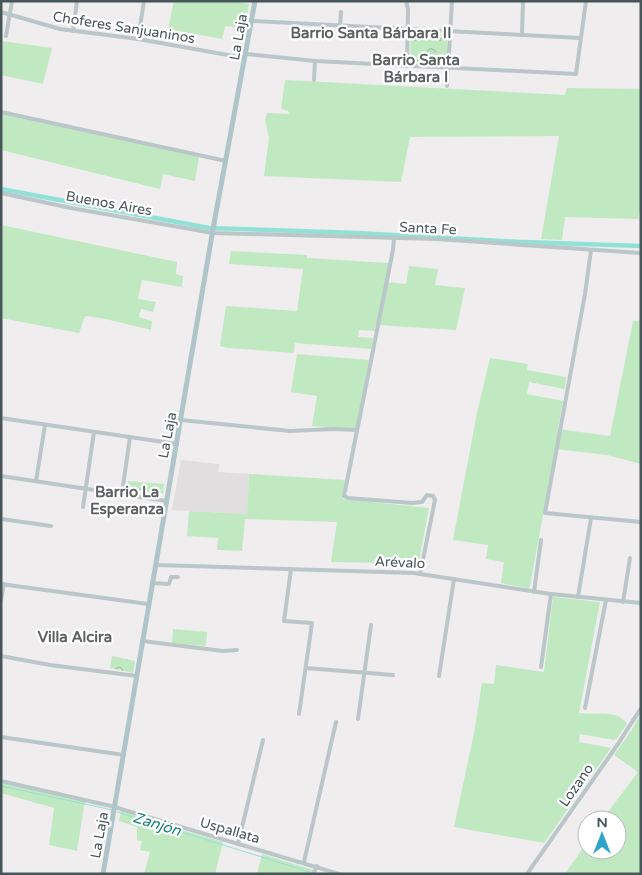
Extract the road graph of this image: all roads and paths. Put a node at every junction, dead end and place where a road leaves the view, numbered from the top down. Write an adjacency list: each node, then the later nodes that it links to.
1 (12, 1): 11 (street)
2 (78, 1): 15 (street)
3 (144, 1): 20 (street)
4 (255, 1): 12 (main road, La Laja)
5 (406, 1): 14 (street)
6 (452, 1): 16 (street)
7 (523, 1): 17 (street)
8 (586, 1): 19 (street)
9 (1, 12): 11 (street, Choferes Sanjuaninos)
10 (342, 12): 13 (street)
11 (10, 15): 15 (street, Choferes Sanjuaninos); 18 (street)
12 (252, 21): 13 (street); 21 (main road, La Laja)
13 (340, 26): 14 (street)
14 (409, 30): 16 (street); 23 (street)
15 (73, 31): 20 (street, Choferes Sanjuaninos)
16 (450, 32): 17 (street); 24 (street)
17 (522, 35): 19 (street)
18 (6, 36)
19 (580, 38): 24 (street, Choferes Sanjuaninos)
20 (138, 39): 21 (street, Choferes Sanjuaninos)
21 (246, 56): 22 (street, Choferes Sanjuaninos); 28 (main road, La Laja)
22 (315, 61): 23 (street, Choferes Sanjuaninos); 25 (street)
23 (407, 66): 24 (street, Choferes Sanjuaninos)
24 (448, 68): 26 (street)
25 (314, 80)
26 (447, 86)
27 (1, 112): 28 (street)
28 (226, 161): 30 (main road, La Laja)
29 (1, 193): 30 (street, Buenos Aires)
30 (213, 230): 31 (street, Santa Fe); 35 (main road, La Laja)
31 (394, 238): 32 (street, Santa Fe); 37 (street)
32 (591, 250): 33 (street, Santa Fe); 47 (street)
33 (641, 254)
34 (1, 418): 36 (street)
35 (181, 420): 37 (street); 40 (main road, La Laja)
36 (44, 425): 38 (street); 42 (street)
37 (357, 430): 55 (street)
38 (94, 432): 39 (street); 43 (street)
39 (130, 437): 40 (street); 44 (street)
40 (177, 444): 45 (main road, La Laja)
41 (1, 476): 42 (street)
42 (36, 481): 43 (street)
43 (86, 488): 44 (street); 46 (street)
44 (122, 493): 45 (street)
45 (167, 501): 53 (main road, La Laja)
46 (83, 507)
47 (591, 518): 49 (street); 62 (street)
48 (1, 519): 50 (street)
49 (641, 522)
50 (51, 526)
51 (541, 540): 60 (street)
52 (630, 558): 65 (street)
53 (156, 565): 54 (street, Arévalo); 58 (main road, La Laja)
54 (291, 569): 55 (street, Arévalo); 73 (street)
55 (420, 574): 57 (street, Arévalo)
56 (178, 577): 58 (street)
57 (454, 579): 60 (street, Arévalo); 77 (street)
58 (152, 583): 67 (main road, La Laja)
59 (3, 584): 63 (street); 67 (street)
60 (534, 592): 61 (street, Arévalo)
61 (551, 594): 62 (street, Arévalo); 72 (street)
62 (578, 597): 64 (street, Arévalo)
63 (1, 600)
64 (606, 600): 65 (street, Arévalo); 78 (street)
65 (623, 602): 66 (street, Arévalo)
66 (641, 603)
67 (148, 604): 69 (main road, La Laja)
68 (371, 625): 74 (street)
69 (142, 641): 70 (street); 76 (main road, La Laja)
70 (238, 650)
71 (1, 656): 76 (street)
72 (541, 666)
73 (306, 668): 74 (street); 80 (street)
74 (365, 673): 75 (street); 81 (street)
75 (393, 675)
76 (137, 676): 85 (main road, La Laja)
77 (439, 676)
78 (585, 708)
79 (641, 708): 94 (street, Lozano)
80 (299, 714)
81 (358, 719)
82 (336, 722): 89 (street)
83 (1, 737): 85 (street)
84 (263, 740): 88 (street)
85 (124, 755): 87 (main road, La Laja)
86 (1, 780): 87 (street, Uspallata)
87 (115, 807): 88 (street, Uspallata); 91 (main road, La Laja)
88 (238, 844): 89 (street, Uspallata)
89 (304, 862): 90 (street, Uspallata)
90 (316, 866): 92 (street); 93 (street, Uspallata)
91 (103, 874)
92 (314, 874)
93 (339, 874)
94 (527, 874)

